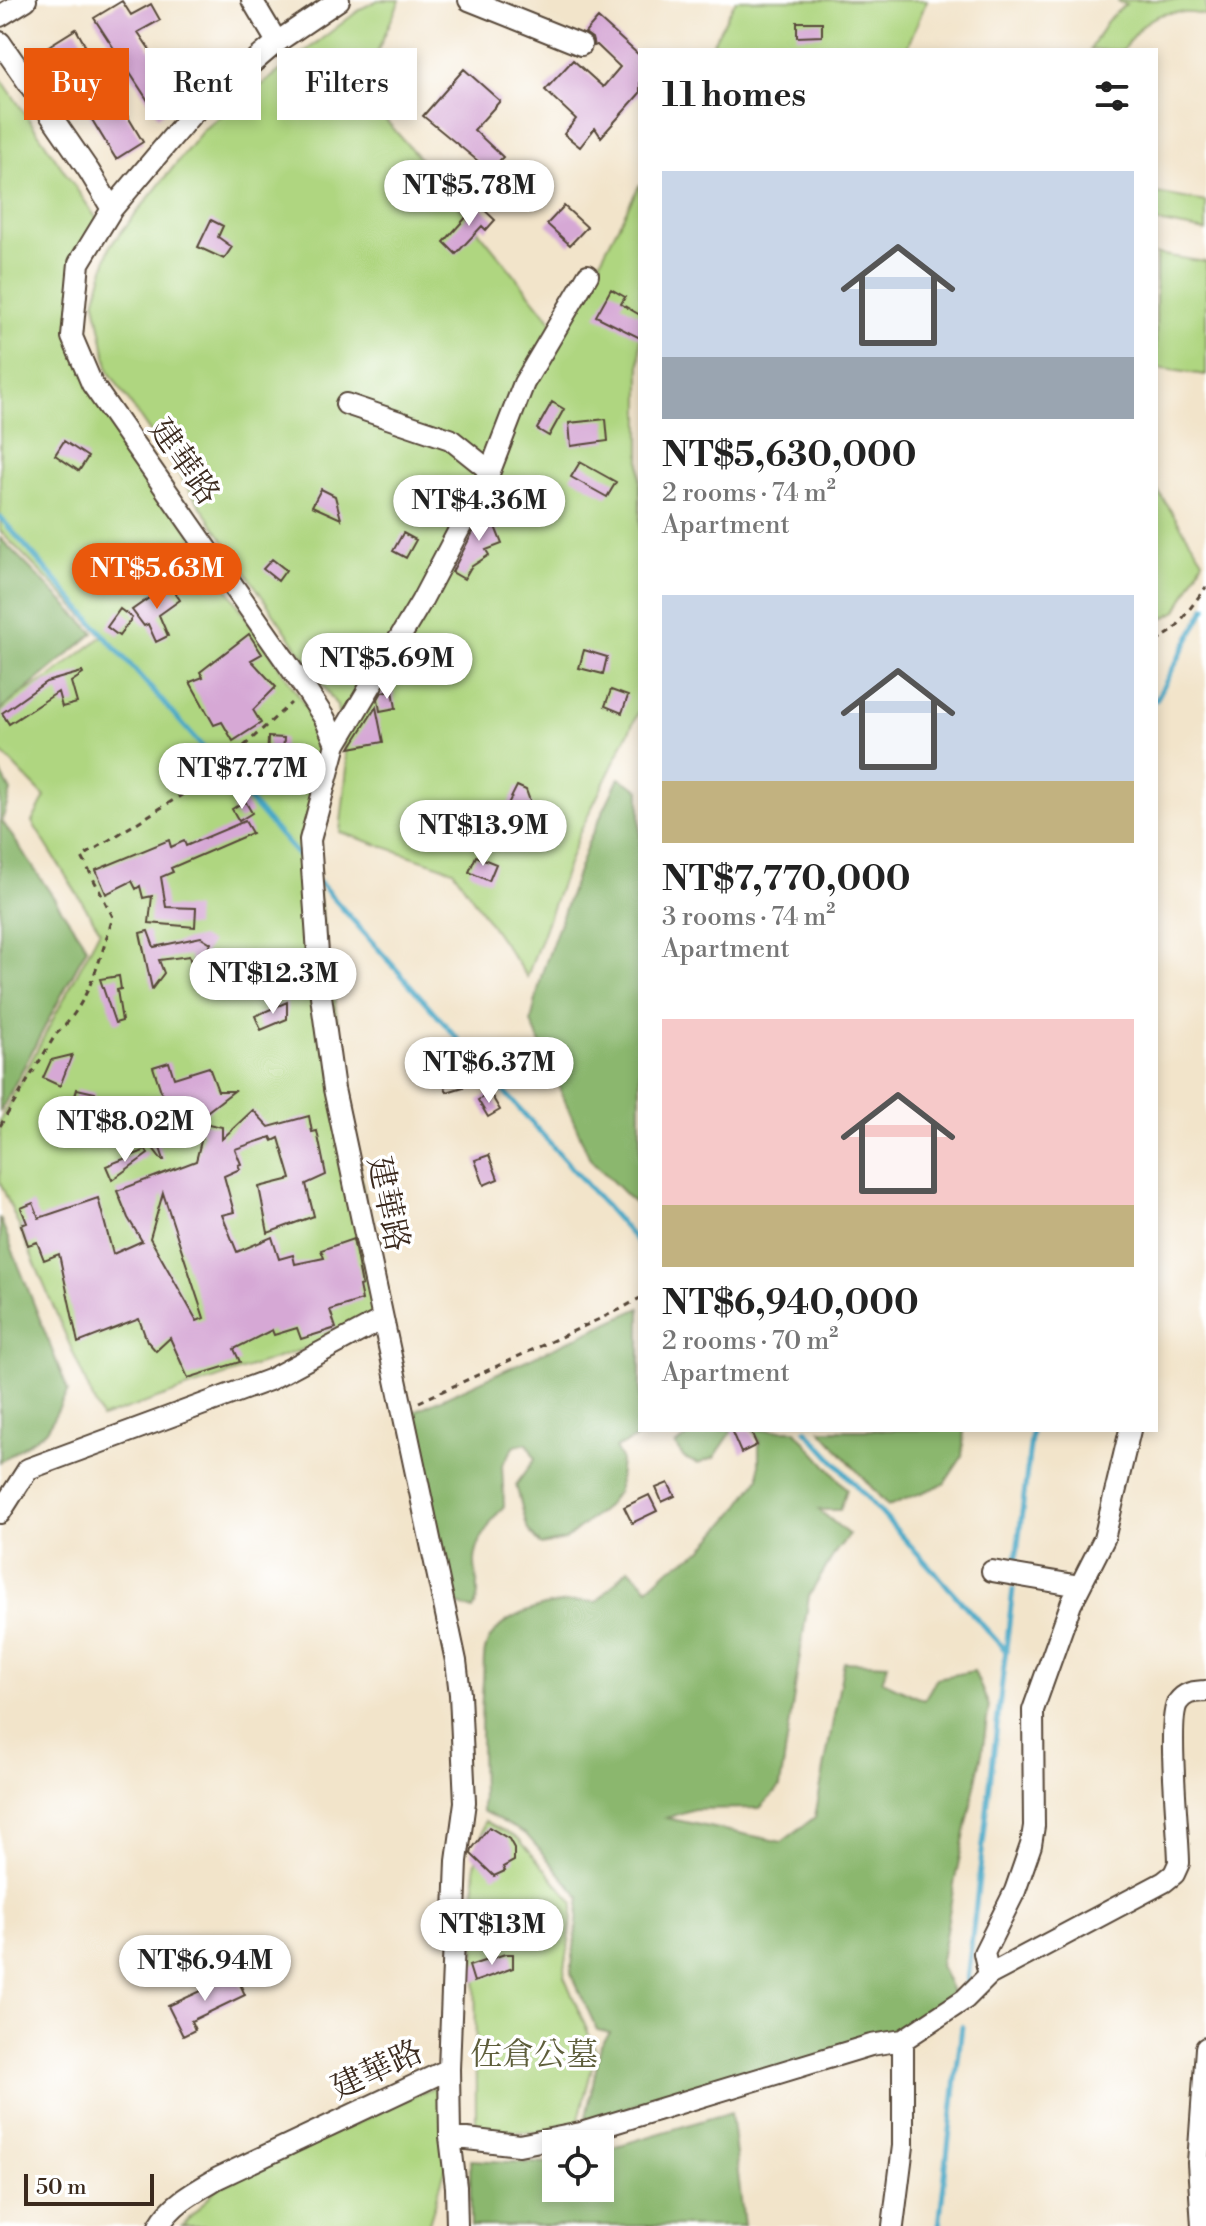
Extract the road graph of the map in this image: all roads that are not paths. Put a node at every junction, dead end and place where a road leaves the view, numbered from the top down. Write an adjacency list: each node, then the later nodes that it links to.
1 (26, 0): 5 (street)
2 (252, 0): 7 (street)
3 (339, 0): 7 (street, 建華路)
4 (469, 0): 8 (street)
5 (0, 16)
6 (0, 42): 9 (street)
7 (277, 42): 9 (street, 建華路)
8 (581, 45)
9 (112, 209): 13 (street, 建華路)
10 (588, 275): 12 (street)
11 (346, 404): 12 (street)
12 (490, 471): 13 (street)
13 (336, 744): 14 (street, 建華路)
14 (381, 1320): 16 (street); 23 (street, 建華路)
15 (1130, 1432): 18 (street)
16 (0, 1513)
17 (992, 1571): 18 (street)
18 (1080, 1586): 20 (street)
19 (1206, 1691): 20 (street)
20 (989, 1975): 21 (street)
21 (903, 2040): 24 (street); 27 (street)
22 (1206, 2048): 28 (street)
23 (449, 2069): 24 (street); 25 (street, 建華路)
24 (450, 2137): 26 (street)
25 (159, 2226)
26 (457, 2226)
27 (893, 2226)
28 (1202, 2226)

